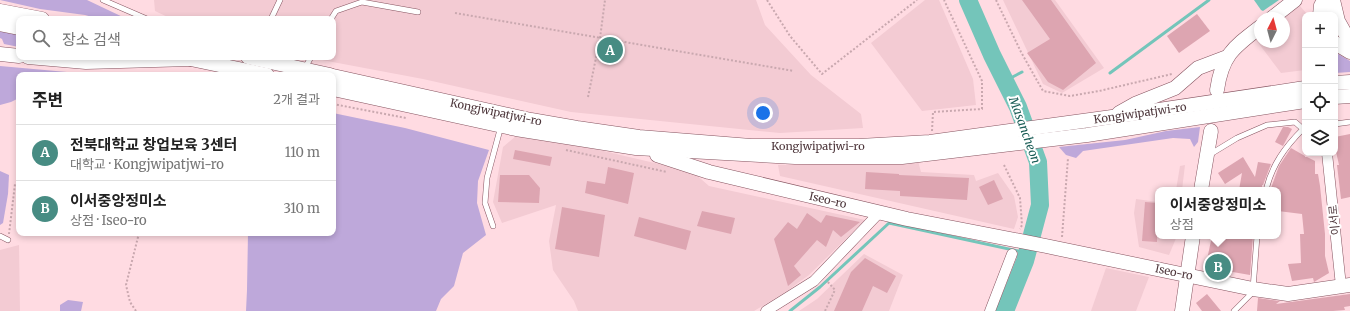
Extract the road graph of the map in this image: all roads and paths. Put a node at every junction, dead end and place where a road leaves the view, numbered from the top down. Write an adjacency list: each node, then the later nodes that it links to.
1 (103, 0): 18 (lane)
2 (280, 0): 19 (lane)
3 (605, 0): 24 (path)
4 (767, 0): 5 (path)
5 (917, 0)
6 (944, 0): 61 (path)
7 (996, 0): 39 (path)
8 (1295, 0): 13 (main road)
9 (1324, 0): 14 (street); 15 (street)
10 (1333, 0): 25 (main road)
11 (0, 11): 17 (main road)
12 (418, 12): 20 (lane)
13 (1280, 12)
14 (1318, 12)
15 (1326, 12)
16 (455, 13): 24 (path)
17 (26, 16)
18 (139, 16)
19 (272, 16)
20 (333, 16)
21 (0, 24): 22 (main road)
22 (16, 27)
23 (1254, 31): 30 (main road)
24 (600, 38): 36 (path); 47 (path)
25 (1350, 42)
26 (1338, 45): 27 (main road)
27 (1350, 52)
28 (0, 54): 29 (main road)
29 (16, 56)
30 (1227, 56): 45 (main road); 51 (main road)
31 (63, 60): 32 (main road)
32 (136, 60)
33 (195, 60): 37 (main road)
34 (280, 60): 35 (main road, Kongjwipatjwi-ro)
35 (308, 63): 38 (main road, Kongjwipatjwi-ro)
36 (794, 71)
37 (253, 72)
38 (326, 72)
39 (1175, 74)
40 (336, 76): 61 (main road, Kongjwipatjwi-ro)
41 (1350, 82): 42 (main road)
42 (1338, 83)
43 (1302, 88): 51 (main road, Kongjwipatjwi-ro)
44 (336, 90): 55 (main road, Kongjwipatjwi-ro)
45 (1217, 90)
46 (1350, 96): 48 (main road)
47 (588, 97)
48 (1338, 97)
49 (1302, 101): 59 (main road, Kongjwipatjwi-ro)
50 (336, 105): 52 (path)
51 (1112, 117): 59 (main road, Kongjwipatjwi-ro)
52 (411, 119)
53 (1350, 122): 54 (lane)
54 (1338, 124)
55 (502, 126): 62 (main road, Kongjwipatjwi-ro); 73 (lane)
56 (1302, 127): 64 (lane)
57 (1211, 131): 64 (main road)
58 (1302, 131): 71 (lane)
59 (1053, 132): 60 (main road, Kongjwipatjwi-ro)
60 (1005, 138): 61 (main road, Kongjwipatjwi-ro); 62 (main road, Kongjwipatjwi-ro)
61 (930, 142)
62 (636, 148): 72 (main road, Iseo-ro)
63 (562, 149): 68 (path)
64 (1207, 156): 70 (main road)
65 (1328, 156): 84 (street, 이서로)
66 (1068, 158): 80 (path)
67 (1004, 165): 79 (path)
68 (673, 173)
69 (16, 184): 78 (path)
70 (1202, 187)
71 (1267, 187)
72 (880, 212): 79 (main road, Iseo-ro); 87 (street)
73 (493, 226)
74 (0, 236): 78 (lane)
75 (138, 236): 86 (path)
76 (1193, 239): 82 (main road)
77 (1257, 239): 85 (lane)
78 (8, 240)
79 (1019, 240): 80 (main road, Iseo-ro)
80 (1061, 249): 82 (main road, Iseo-ro)
81 (1012, 254): 89 (street)
82 (1187, 275): 85 (main road, Iseo-ro); 90 (main road)
83 (832, 286): 88 (path)
84 (1346, 286): 85 (main road, Iseo-ro)
85 (1253, 289): 91 (lane)
86 (136, 311)
87 (766, 311)
88 (825, 311)
89 (990, 311)
90 (1182, 311)
91 (1234, 311)

